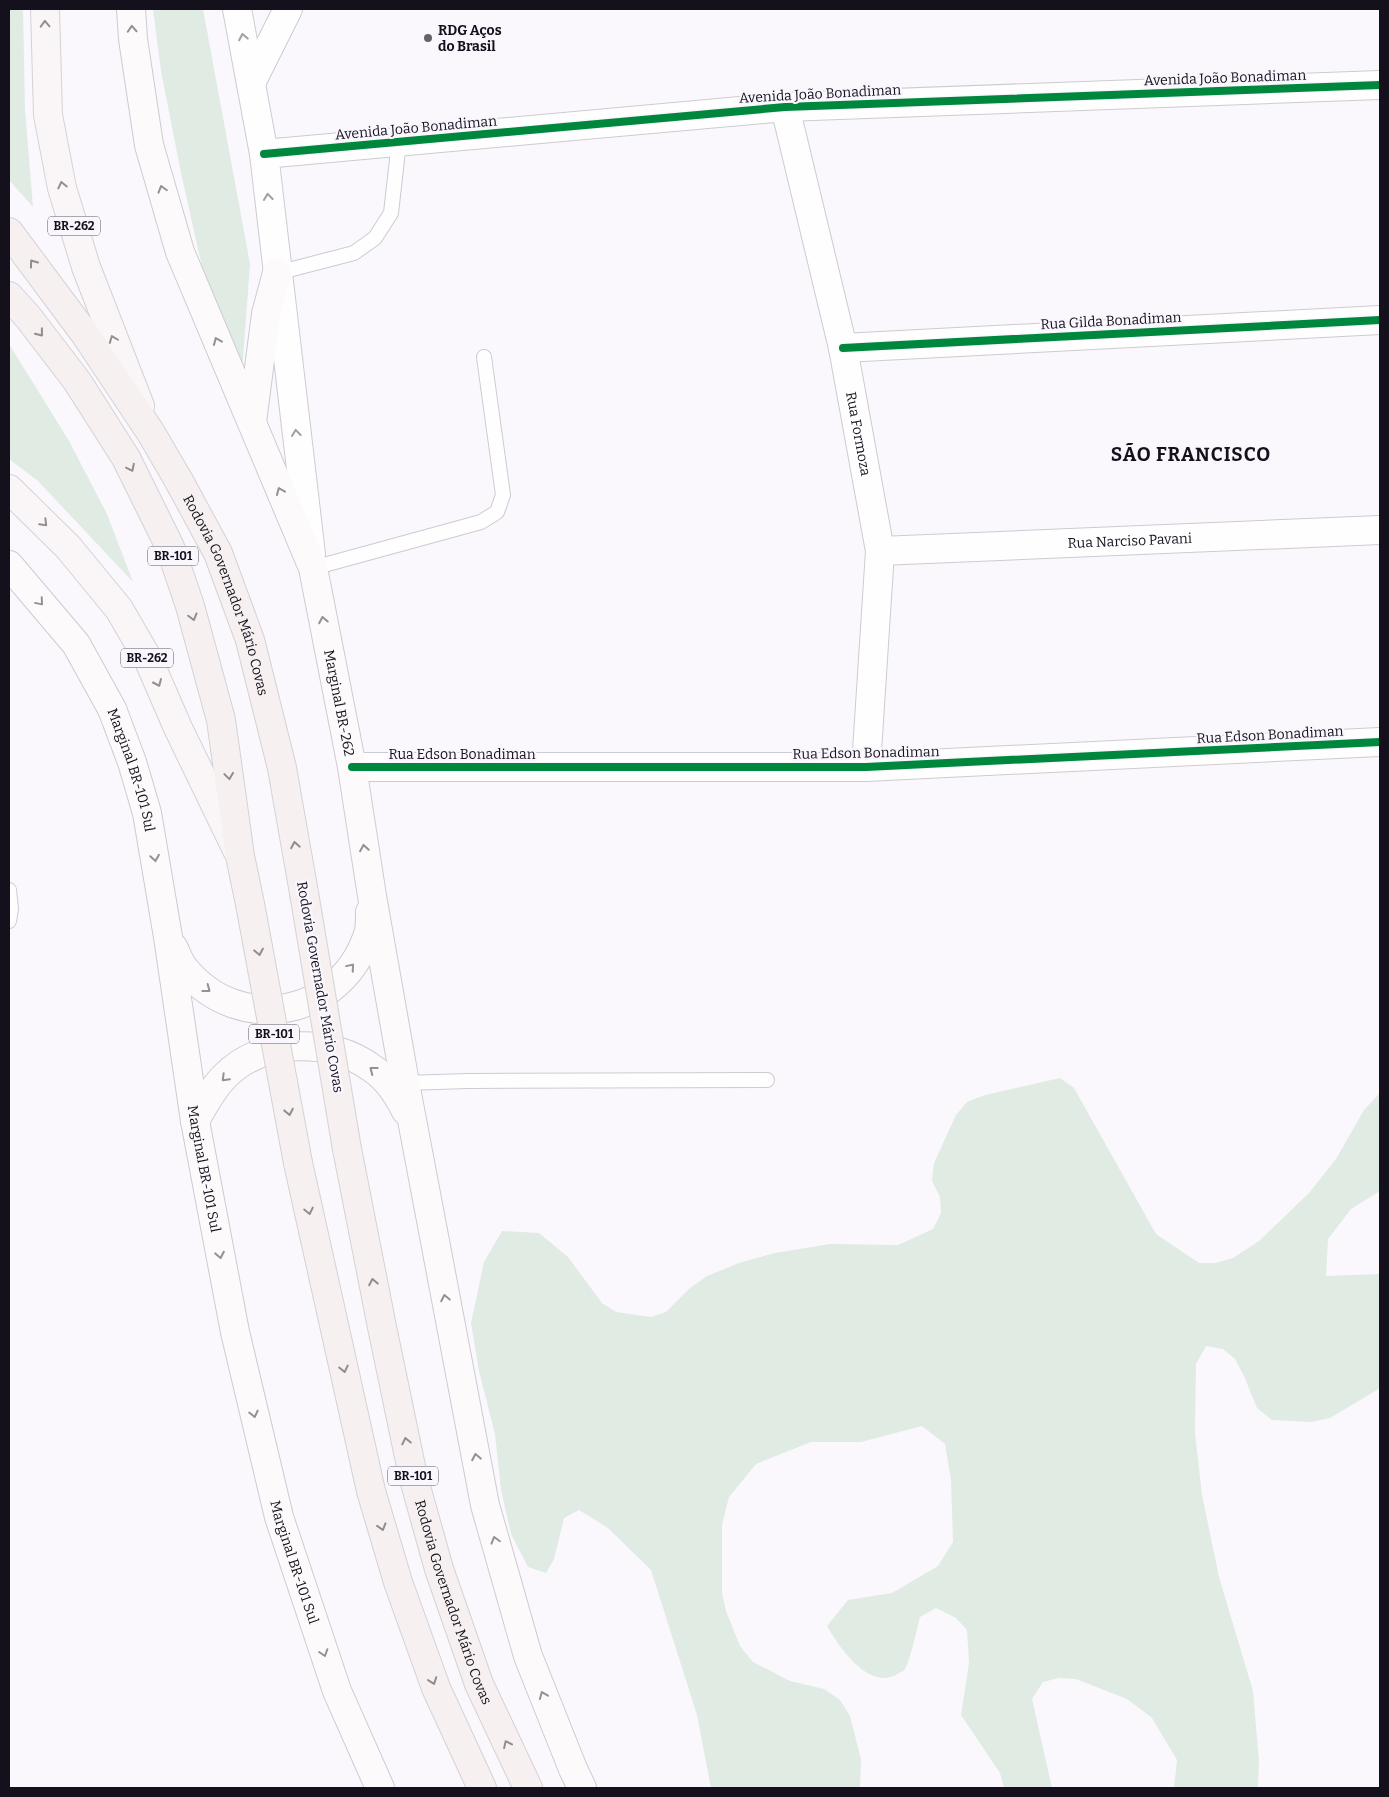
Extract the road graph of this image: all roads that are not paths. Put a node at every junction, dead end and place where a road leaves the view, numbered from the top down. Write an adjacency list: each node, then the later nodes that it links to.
1 (45, 9): 17 (main road, BR-262, one-way to 1)
2 (131, 9): 16 (main road, Marginal BR-262, one-way to 2)
3 (237, 9): 5 (street, one-way to 3)
4 (288, 9): 5 (street)
5 (252, 83): 9 (street)
6 (1380, 85): 7 (street, Avenida João Bonadiman)
7 (785, 106): 8 (street, Avenida João Bonadiman); 14 (street, Rua Formoza)
8 (399, 142): 9 (street, Avenida João Bonadiman); 11 (lane)
9 (264, 154): 11 (street, one-way to 9)
10 (9, 232): 17 (highway, Rodovia Governador Mário Covas / BR-101, one-way to 10)
11 (277, 273): 16 (main road); 22 (street, one-way to 11)
12 (9, 296): 26 (highway, BR-101, one-way to 26)
13 (1380, 320): 14 (street, Rua Gilda Bonadiman)
14 (843, 348): 20 (street, Rua Formoza)
15 (484, 357): 22 (lane)
16 (251, 423): 22 (main road, Marginal BR-262, one-way to 16)
17 (151, 433): 37 (highway, Rodovia Governador Mário Covas / BR-101, one-way to 17, bridge)
18 (9, 489): 26 (main road, BR-262, one-way to 26)
19 (1380, 530): 20 (street, Rua Narciso Pavani)
20 (880, 551): 25 (street, Rua Formoza)
21 (9, 565): 30 (main road, Marginal BR-101 Sul, one-way to 30)
22 (313, 568): 24 (main road, Marginal BR-262, one-way to 22)
23 (1380, 742): 25 (street, Rua Edson Bonadiman)
24 (352, 767): 25 (street, Rua Edson Bonadiman); 28 (main road, Marginal BR-262, one-way to 24)
25 (866, 767)
26 (240, 856): 36 (highway, BR-101, one-way to 36, bridge)
27 (9, 890): 29 (lane)
28 (372, 896): 30 (main road, one-way to 28); 32 (main road)
29 (9, 921)
30 (168, 937): 33 (main road, Marginal BR-101 Sul)
31 (767, 1080): 32 (lane)
32 (405, 1083): 34 (main road)
33 (196, 1121): 34 (main road, one-way to 33); 35 (main road, Marginal BR-101 Sul, one-way to 35)
34 (412, 1122): 38 (main road, one-way to 34)
35 (380, 1788)
36 (482, 1788)
37 (528, 1788)
38 (582, 1788)

